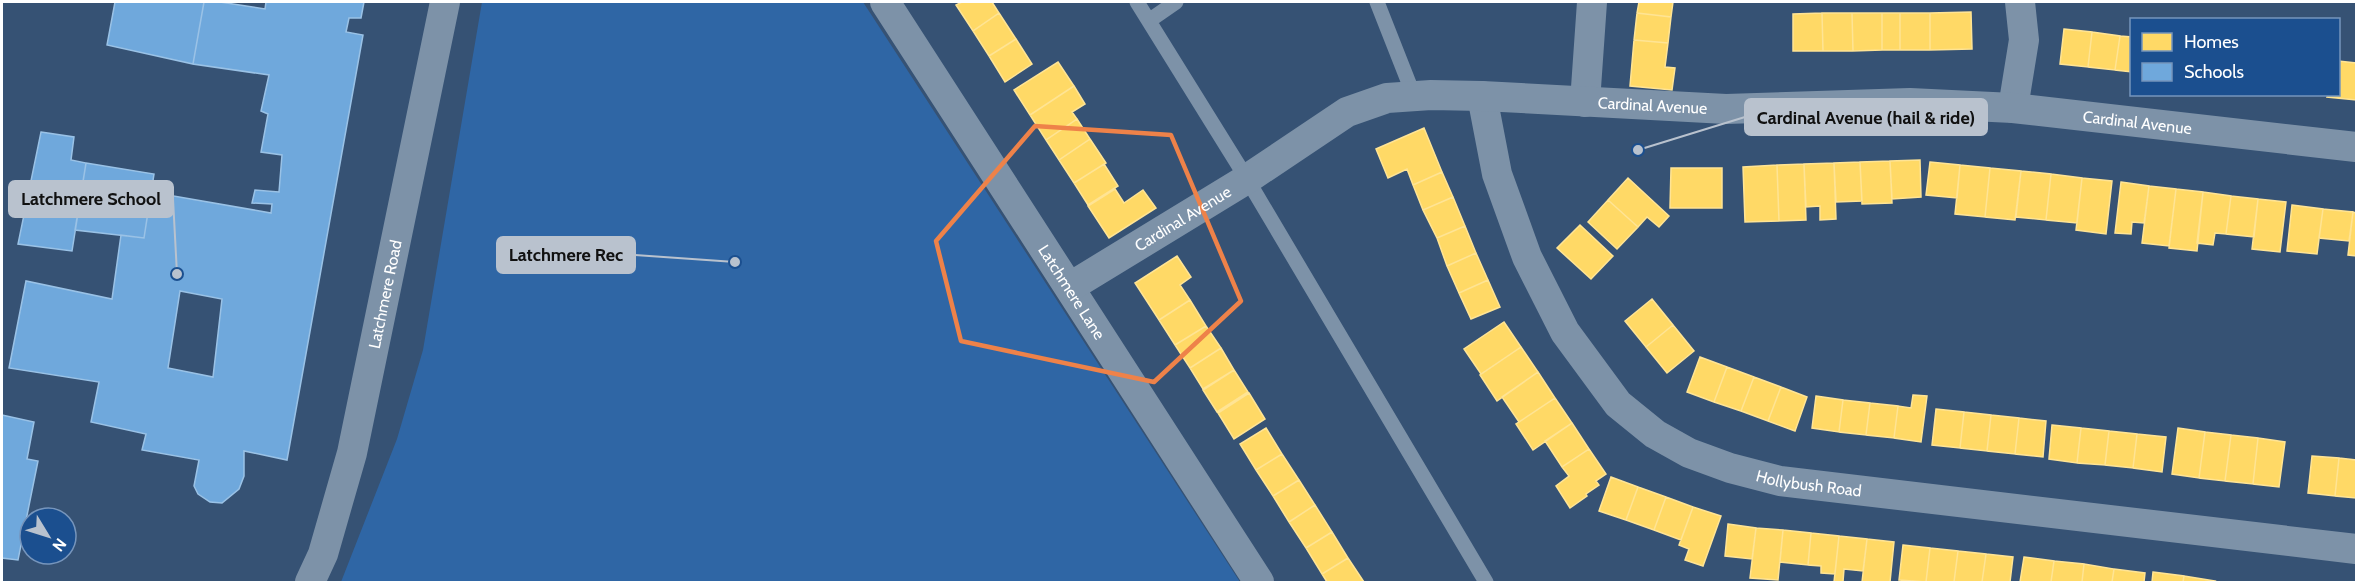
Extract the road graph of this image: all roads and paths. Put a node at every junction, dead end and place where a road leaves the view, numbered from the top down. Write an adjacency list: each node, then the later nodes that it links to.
1 (445, 2): 17 (street, Latchmere Road)
2 (885, 2): 15 (street, Latchmere Lane)
3 (1137, 2): 8 (lane)
4 (1176, 2): 8 (lane)
5 (1377, 2): 9 (lane)
6 (1592, 2): 11 (street)
7 (2020, 2): 12 (street)
8 (1150, 20): 14 (lane)
9 (1413, 96): 10 (street, Cardinal Avenue); 14 (street, Cardinal Avenue)
10 (1482, 96): 11 (street, Cardinal Avenue); 16 (street, Hollybush Road)
11 (1585, 102): 12 (street, Cardinal Avenue)
12 (2013, 108): 13 (street, Cardinal Avenue)
13 (2356, 147)
14 (1247, 179): 15 (street, Cardinal Avenue); 19 (lane)
15 (1070, 287): 18 (street, Latchmere Lane)
16 (2356, 549)
17 (310, 582)
18 (1259, 582)
19 (1486, 582)

